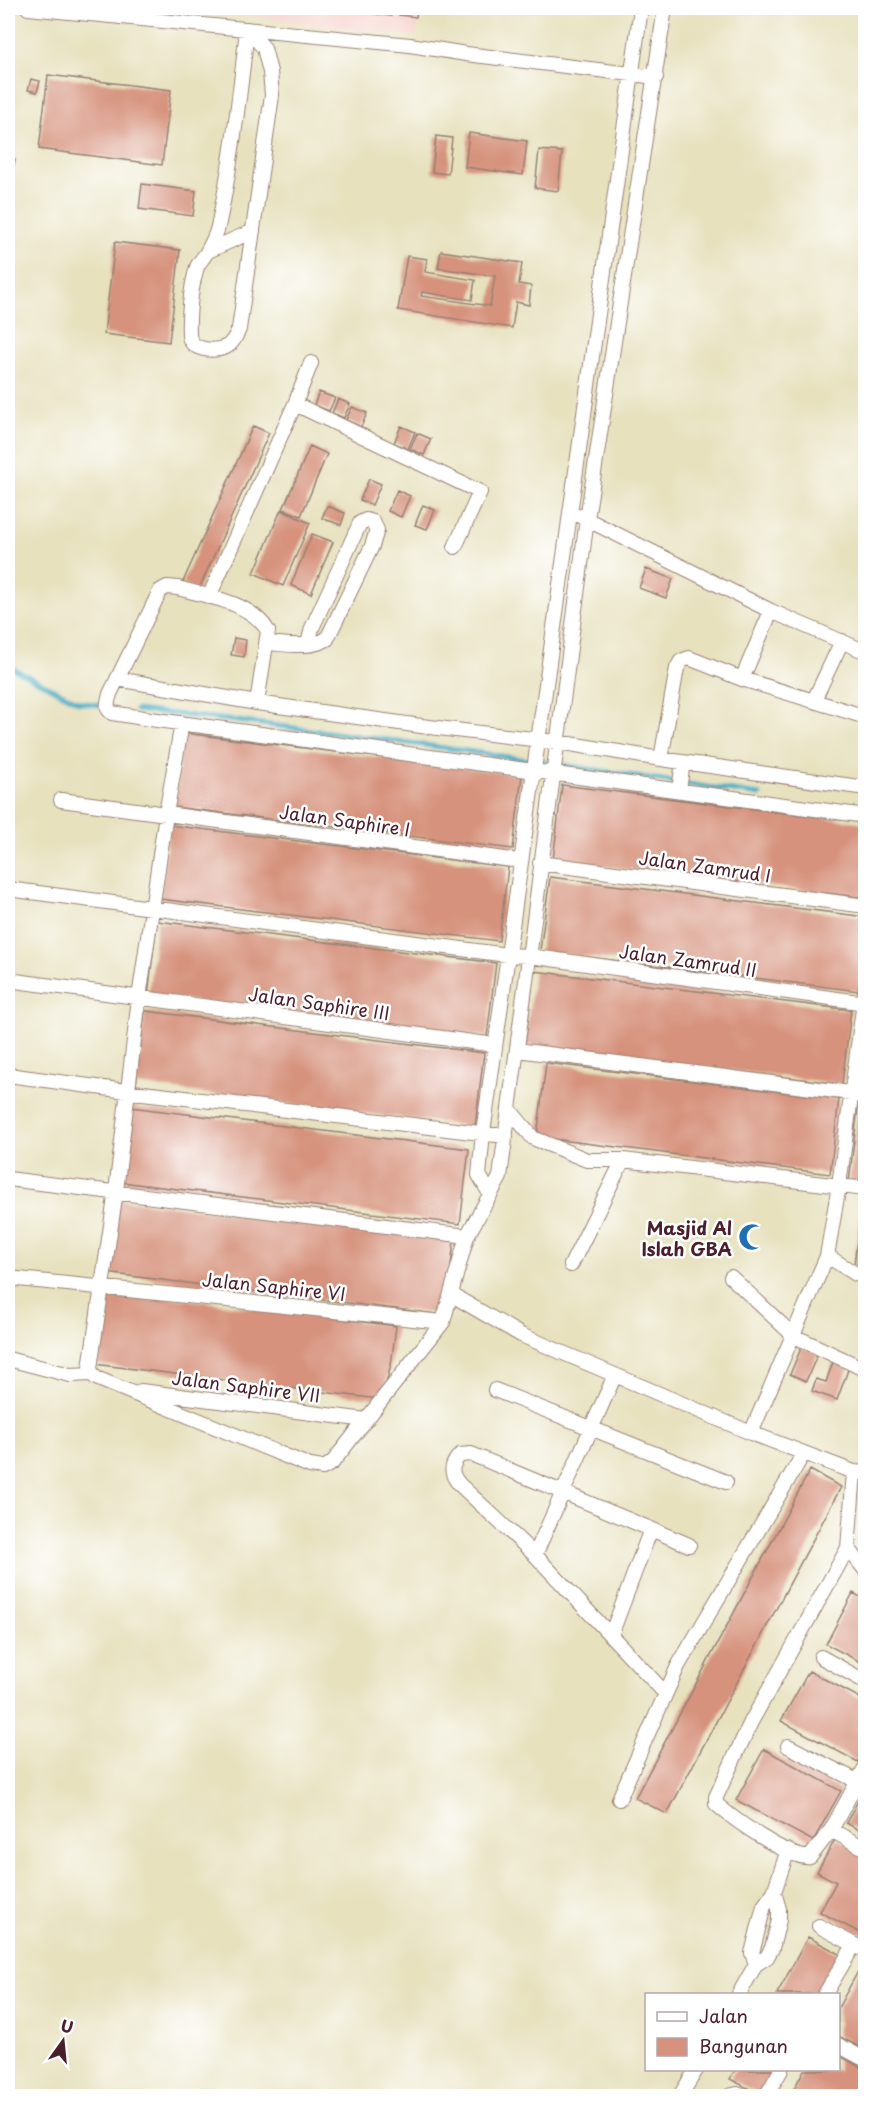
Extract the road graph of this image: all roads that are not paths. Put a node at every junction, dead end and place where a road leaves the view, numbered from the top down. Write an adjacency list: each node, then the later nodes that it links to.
1 (28, 8): 4 (street)
2 (641, 8): 5 (street)
3 (665, 8): 6 (street)
4 (247, 29): 5 (street); 7 (street); 8 (street)
5 (632, 73): 6 (street); 11 (street)
6 (656, 77): 12 (street)
7 (253, 231): 8 (street); 8 (street)
8 (207, 252)
9 (311, 363): 10 (street)
10 (295, 404): 13 (street); 14 (street)
11 (570, 512): 12 (street); 26 (street)
12 (587, 519): 15 (street); 27 (street)
13 (455, 547)
14 (209, 597): 17 (street); 20 (street)
15 (771, 611): 16 (street); 21 (street)
16 (842, 641): 19 (street); 22 (street)
17 (266, 643): 18 (street); 23 (street)
18 (308, 644): 18 (street)
19 (866, 652)
20 (117, 678): 23 (street); 25 (street)
21 (742, 679): 22 (street); 28 (street)
22 (814, 700): 24 (street)
23 (257, 703): 26 (street)
24 (866, 717)
25 (182, 723): 29 (street); 34 (street)
26 (537, 744): 27 (street); 29 (street)
27 (557, 747): 28 (street); 30 (street)
28 (661, 759): 31 (street)
29 (533, 767): 30 (street); 36 (street)
30 (554, 770): 31 (street); 37 (street)
31 (681, 776): 32 (street); 35 (street)
32 (866, 788)
33 (61, 800): 34 (street, Jalan Saphire I)
34 (166, 814): 36 (street, Jalan Saphire I); 40 (street)
35 (866, 816)
36 (520, 861): 41 (street)
37 (540, 863): 39 (street, Jalan Zamrud I); 42 (street)
38 (8, 889): 40 (street, Jalan Zamrud II)
39 (866, 906)
40 (153, 908): 41 (street, Jalan Zamrud II); 45 (street)
41 (507, 956): 42 (street, Jalan Zamrud II); 47 (street)
42 (529, 956): 46 (street, Jalan Zamrud II); 48 (street)
43 (8, 980): 45 (street, Jalan Saphire III)
44 (866, 987): 46 (street)
45 (139, 998): 47 (street, Jalan Saphire III); 50 (street)
46 (865, 1003): 51 (street)
47 (495, 1045): 53 (street)
48 (517, 1050): 51 (street); 52 (street)
49 (8, 1075): 50 (street)
50 (126, 1091): 53 (street); 59 (street)
51 (859, 1095): 57 (street)
52 (509, 1109): 54 (street); 55 (street)
53 (483, 1133): 54 (street); 60 (street)
54 (506, 1136): 60 (street)
55 (623, 1160): 57 (street); 63 (street)
56 (8, 1179): 59 (street)
57 (839, 1185): 58 (street); 62 (street)
58 (866, 1189)
59 (116, 1191): 61 (street); 67 (street)
60 (490, 1194): 61 (street)
61 (467, 1236): 68 (street)
62 (827, 1256): 65 (street); 70 (street)
63 (571, 1265)
64 (731, 1277): 70 (street)
65 (866, 1277)
66 (8, 1278): 67 (street, Jalan Saphire VI)
67 (101, 1286): 69 (street, Jalan Saphire VI); 73 (street)
68 (452, 1295): 69 (street); 74 (street)
69 (443, 1322): 77 (street)
70 (794, 1336): 72 (street); 79 (street)
71 (8, 1359): 73 (street)
72 (866, 1370)
73 (92, 1374): 75 (street)
74 (615, 1375): 78 (street); 79 (street)
75 (121, 1388): 77 (street, Jalan Saphire VII); 77 (street)
76 (495, 1390): 78 (street)
77 (366, 1420)
78 (590, 1429): 82 (street); 83 (street)
79 (751, 1433): 80 (street)
80 (804, 1453): 81 (street); 92 (street)
81 (860, 1472): 86 (street)
82 (726, 1482)
83 (564, 1491): 84 (street); 87 (street); 87 (street)
84 (651, 1528): 85 (street); 89 (street)
85 (689, 1545)
86 (848, 1548): 88 (street); 99 (street)
87 (535, 1555): 89 (street)
88 (866, 1570)
89 (611, 1635): 92 (street)
90 (821, 1656): 91 (street)
91 (866, 1682)
92 (665, 1693): 96 (street)
93 (788, 1746): 95 (street)
94 (866, 1766): 95 (street)
95 (857, 1781): 97 (street)
96 (619, 1799)
97 (831, 1830): 98 (street); 99 (street)
98 (866, 1849)
99 (788, 1850): 102 (street)
100 (819, 1926): 101 (street)
101 (860, 1948): 103 (street)
102 (740, 1993)
103 (826, 1993)
104 (840, 2046): 105 (street)
105 (866, 2060)
106 (695, 2071): 108 (street)
107 (781, 2071): 111 (street)
108 (680, 2097)
109 (729, 2097): 110 (street)
110 (741, 2097)
111 (766, 2097)

